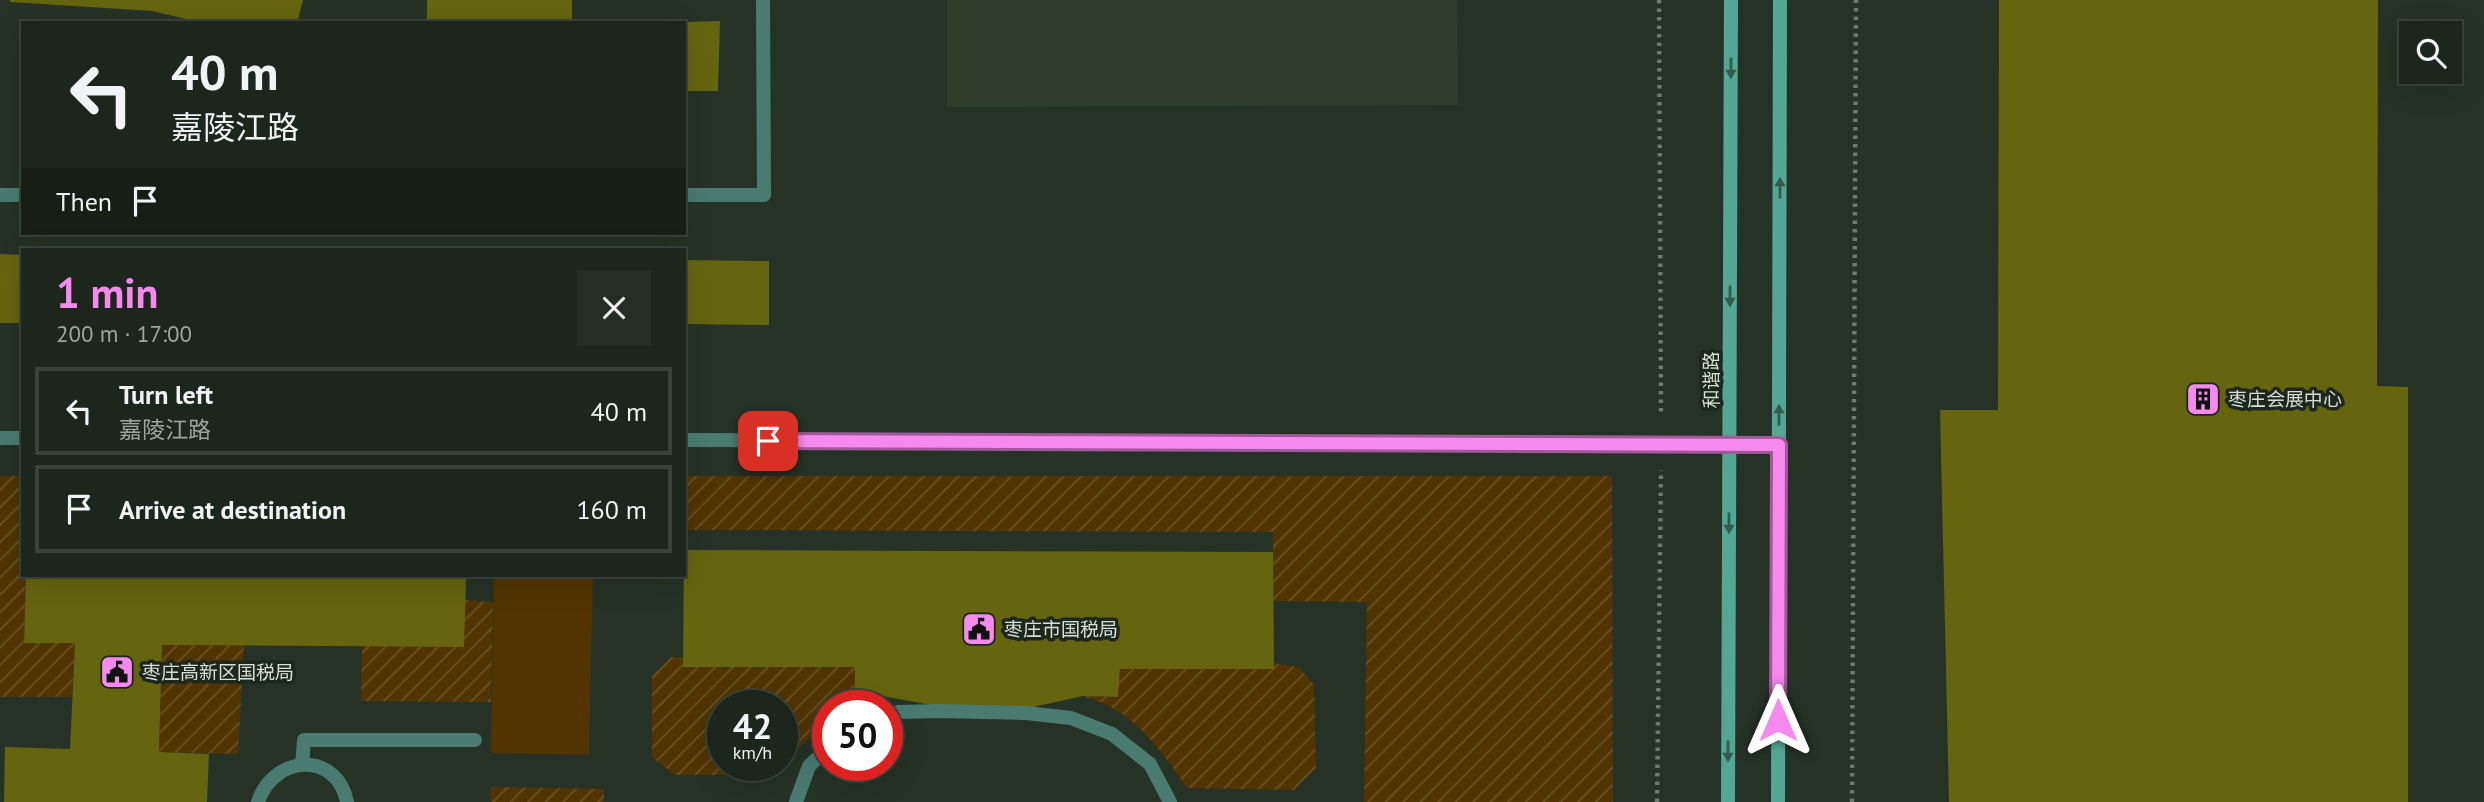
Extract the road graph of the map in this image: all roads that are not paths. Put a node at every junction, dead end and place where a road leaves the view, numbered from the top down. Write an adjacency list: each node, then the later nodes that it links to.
1 (763, 0): 6 (street)
2 (1731, 0): 10 (main road, 和谐路, one-way to 10)
3 (1780, 0): 11 (main road, one-way to 3)
4 (0, 195): 5 (street)
5 (21, 195)
6 (686, 195)
7 (0, 438): 8 (street)
8 (21, 438)
9 (686, 440): 10 (street)
10 (1730, 445): 11 (street); 20 (main road, 和谐路, one-way to 20)
11 (1779, 445): 21 (main road)
12 (903, 712): 19 (street)
13 (475, 740): 15 (street)
14 (812, 763): 18 (street)
15 (302, 765): 16 (street); 17 (street)
16 (258, 802)
17 (347, 802)
18 (796, 802)
19 (1170, 802)
20 (1728, 802)
21 (1778, 802)

